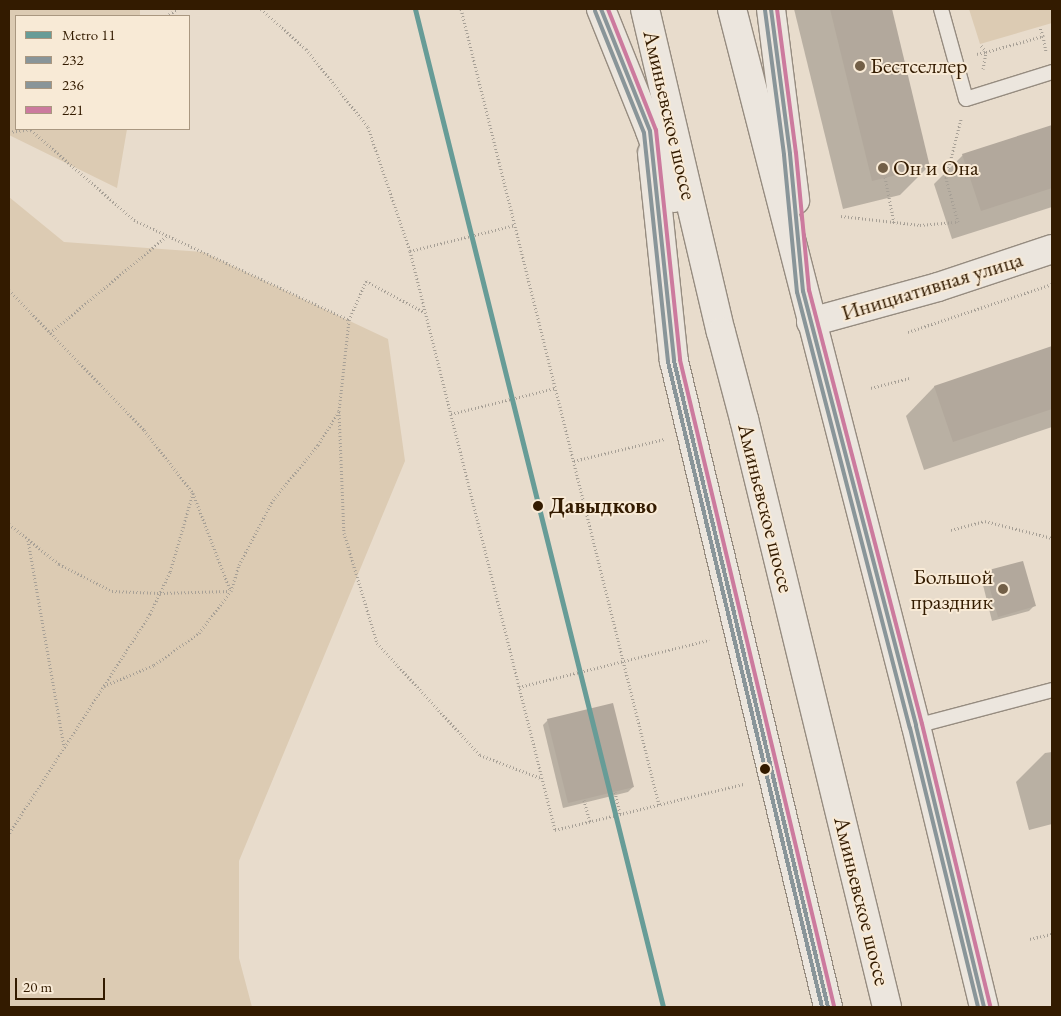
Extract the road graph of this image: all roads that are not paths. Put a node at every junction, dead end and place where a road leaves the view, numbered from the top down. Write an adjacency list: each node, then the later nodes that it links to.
1 (601, 9): 7 (main road)
2 (645, 9): 11 (main road, Аминьевское шоссе)
3 (732, 9): 9 (main road)
4 (771, 9): 9 (main road)
5 (941, 9): 6 (lane)
6 (1052, 72)
7 (650, 131): 11 (main road); 14 (main road)
8 (1052, 250): 10 (main road, Инициативная улица)
9 (804, 291): 10 (main road)
10 (811, 322): 13 (main road)
11 (721, 332): 15 (main road, Аминьевское шоссе)
12 (1052, 690): 13 (lane)
13 (916, 726): 16 (main road)
14 (828, 1007)
15 (888, 1007)
16 (984, 1007)

